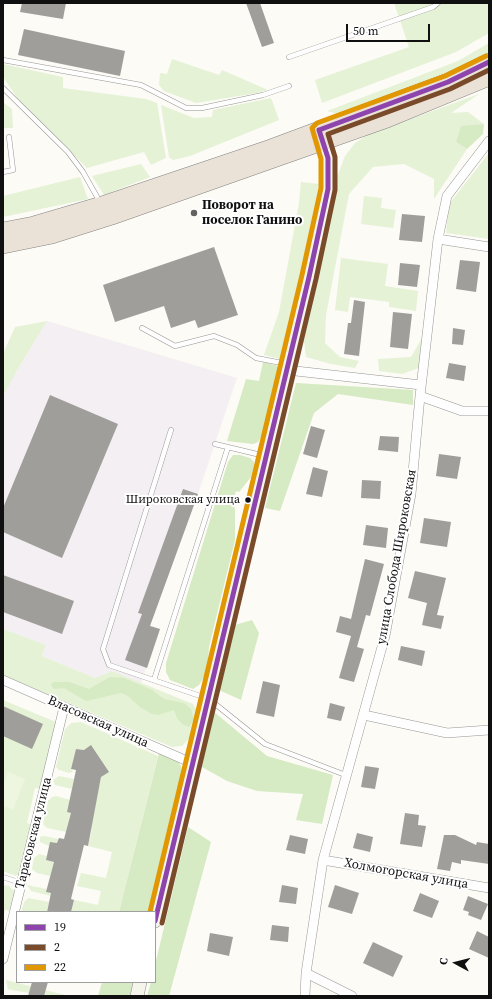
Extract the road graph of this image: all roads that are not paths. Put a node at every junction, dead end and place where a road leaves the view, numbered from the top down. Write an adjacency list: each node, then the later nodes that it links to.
1 (438, 3): 2 (lane)
2 (289, 57)
3 (3, 60): 6 (lane)
4 (489, 62): 8 (highway)
5 (489, 77): 8 (highway)
6 (289, 86)
7 (3, 88): 12 (lane)
8 (321, 135): 12 (highway); 15 (highway); 18 (street)
9 (9, 137): 11 (lane)
10 (489, 141): 14 (street, улица Слобода Широковская)
11 (3, 172)
12 (102, 205): 13 (highway)
13 (3, 231)
14 (438, 240): 16 (street); 19 (street, улица Слобода Широковская)
15 (3, 245)
16 (489, 247)
17 (142, 328): 18 (lane)
18 (288, 367): 19 (street); 25 (street)
19 (421, 385): 20 (street, улица Слобода Широковская)
20 (420, 396): 21 (street); 30 (street, улица Слобода Широковская)
21 (489, 411)
22 (171, 430): 27 (lane)
23 (215, 444): 24 (lane)
24 (228, 447): 25 (lane); 27 (lane)
25 (267, 456): 28 (street)
26 (3, 680): 29 (street, Власовская улица)
27 (154, 680): 28 (lane)
28 (209, 700): 32 (street); 33 (lane)
29 (64, 707): 32 (street, Власовская улица); 36 (street, Тарасовская улица)
30 (364, 715): 31 (street); 33 (street, улица Слобода Широковская)
31 (489, 730)
32 (194, 764): 38 (street)
33 (348, 776): 34 (street, улица Слобода Широковская)
34 (323, 860): 37 (street, Холмогорская улица); 40 (street, улица Слобода Широковская)
35 (3, 877): 36 (lane)
36 (21, 883): 39 (street, Тарасовская улица)
37 (489, 888)
38 (156, 917)
39 (3, 959)
40 (306, 973): 43 (street, улица Слобода Широковская); 44 (street)
41 (140, 983): 42 (street)
42 (137, 996)
43 (305, 996)
44 (352, 996)

